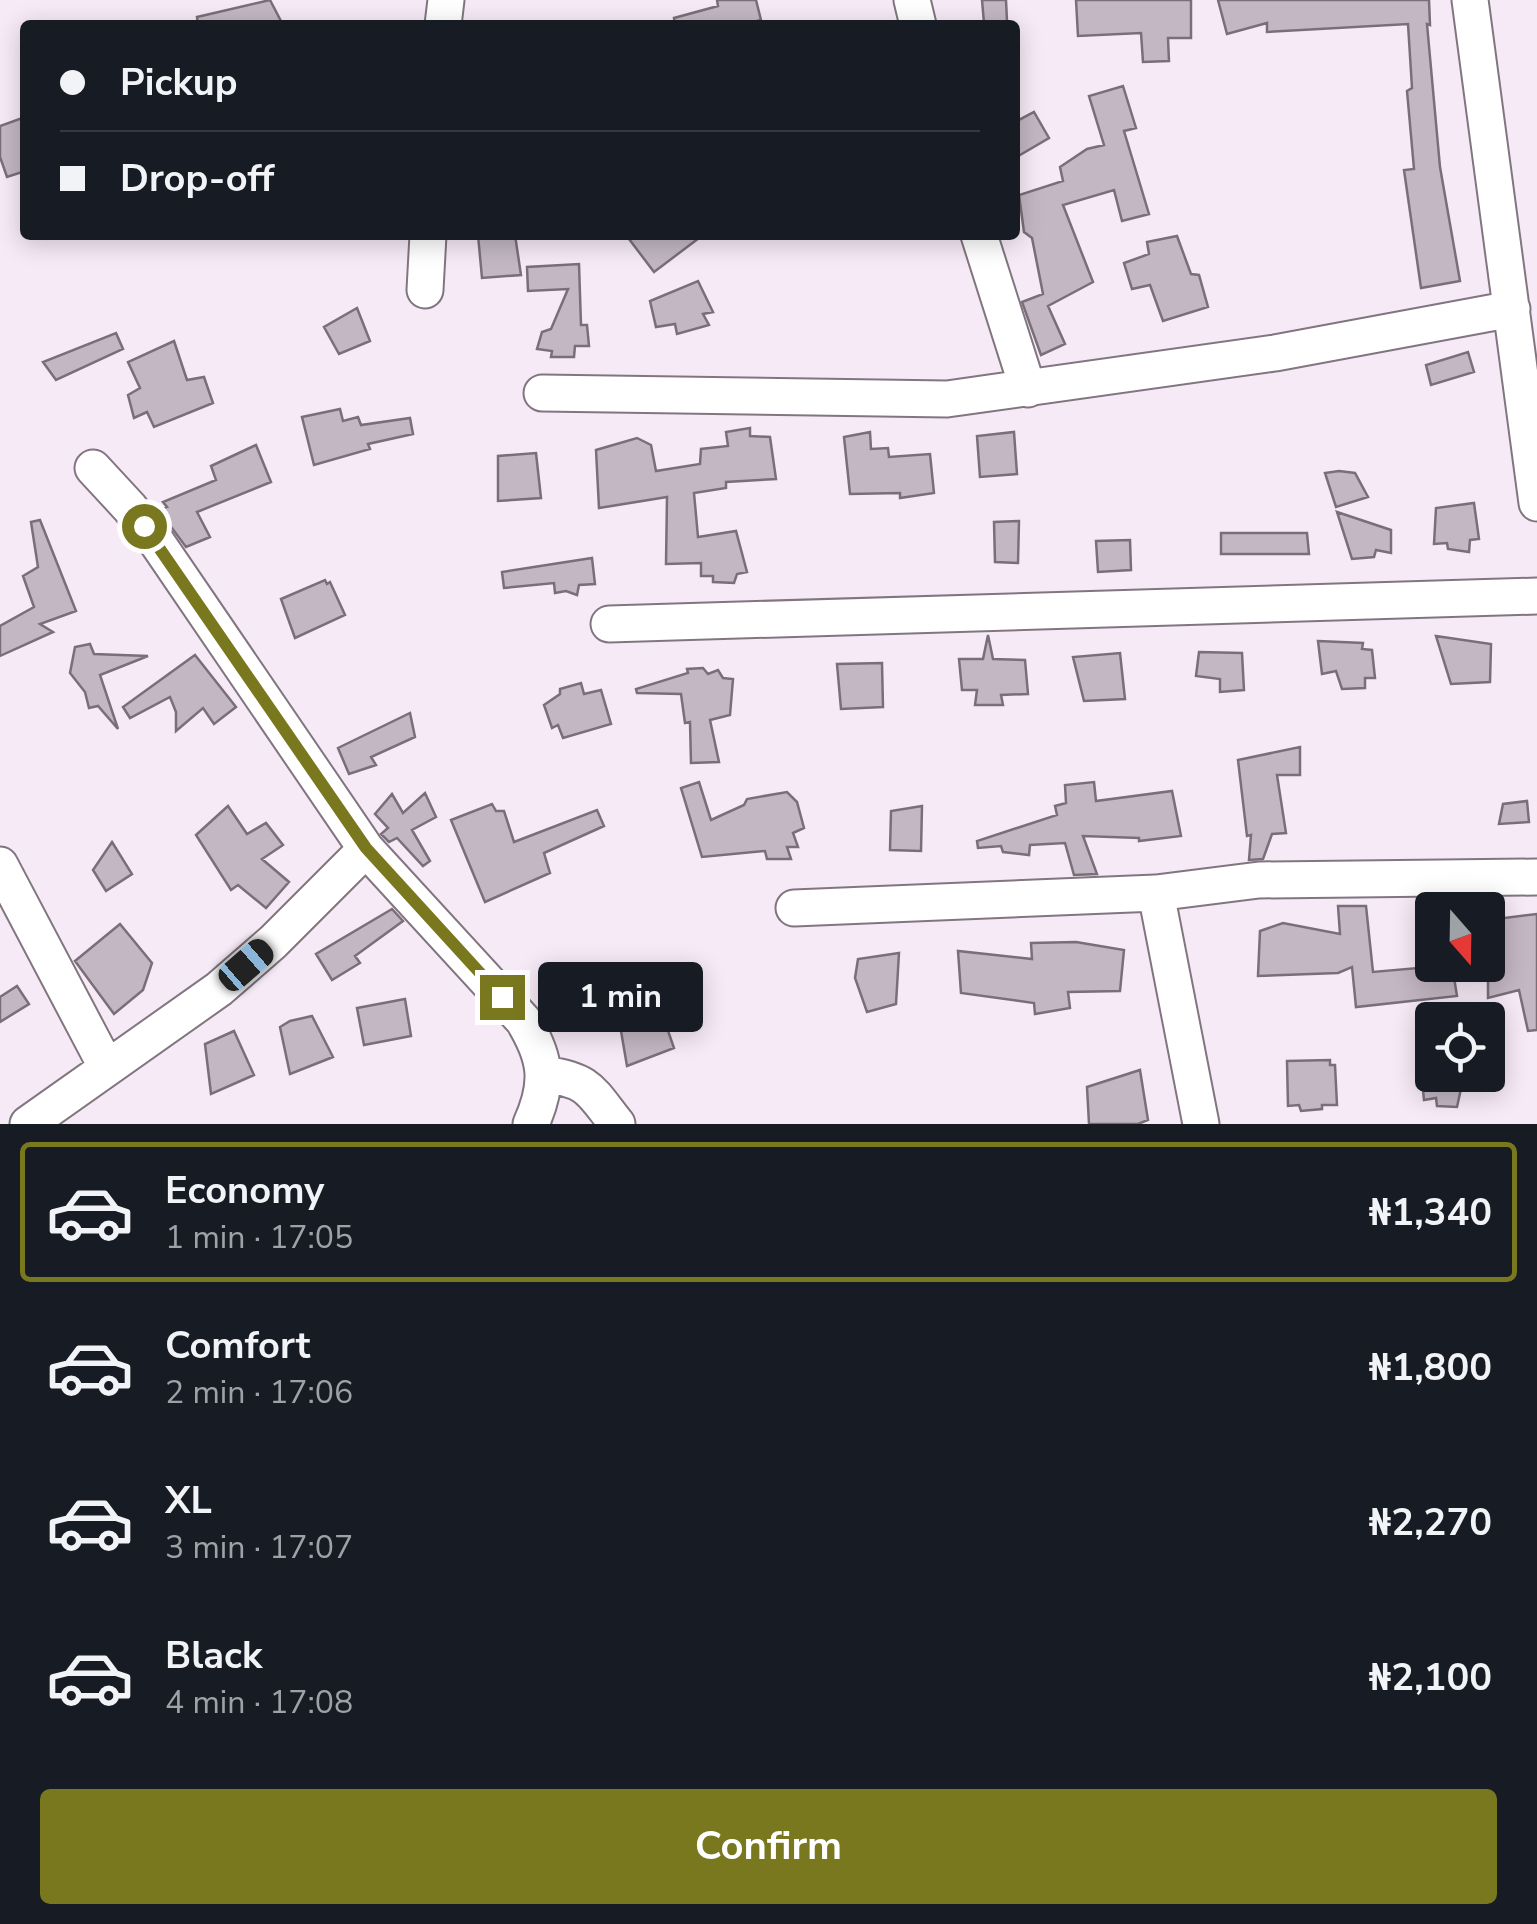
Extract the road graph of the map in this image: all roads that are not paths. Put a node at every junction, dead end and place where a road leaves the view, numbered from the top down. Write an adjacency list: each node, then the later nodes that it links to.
1 (1470, 0): 5 (street)
2 (428, 240): 4 (street)
3 (981, 240): 6 (street)
4 (425, 290)
5 (1512, 309): 6 (street); 9 (street)
6 (1028, 388): 7 (street)
7 (542, 393)
8 (93, 468): 12 (street)
9 (1537, 503)
10 (1537, 596): 11 (street)
11 (609, 624)
12 (366, 848): 17 (street); 18 (street)
13 (0, 865): 17 (street)
14 (1537, 877): 15 (street)
15 (1156, 893): 16 (street); 22 (street)
16 (794, 908)
17 (106, 1068): 19 (street)
18 (545, 1074): 20 (street); 21 (street)
19 (28, 1124)
20 (532, 1124)
21 (617, 1124)
22 (1202, 1124)

